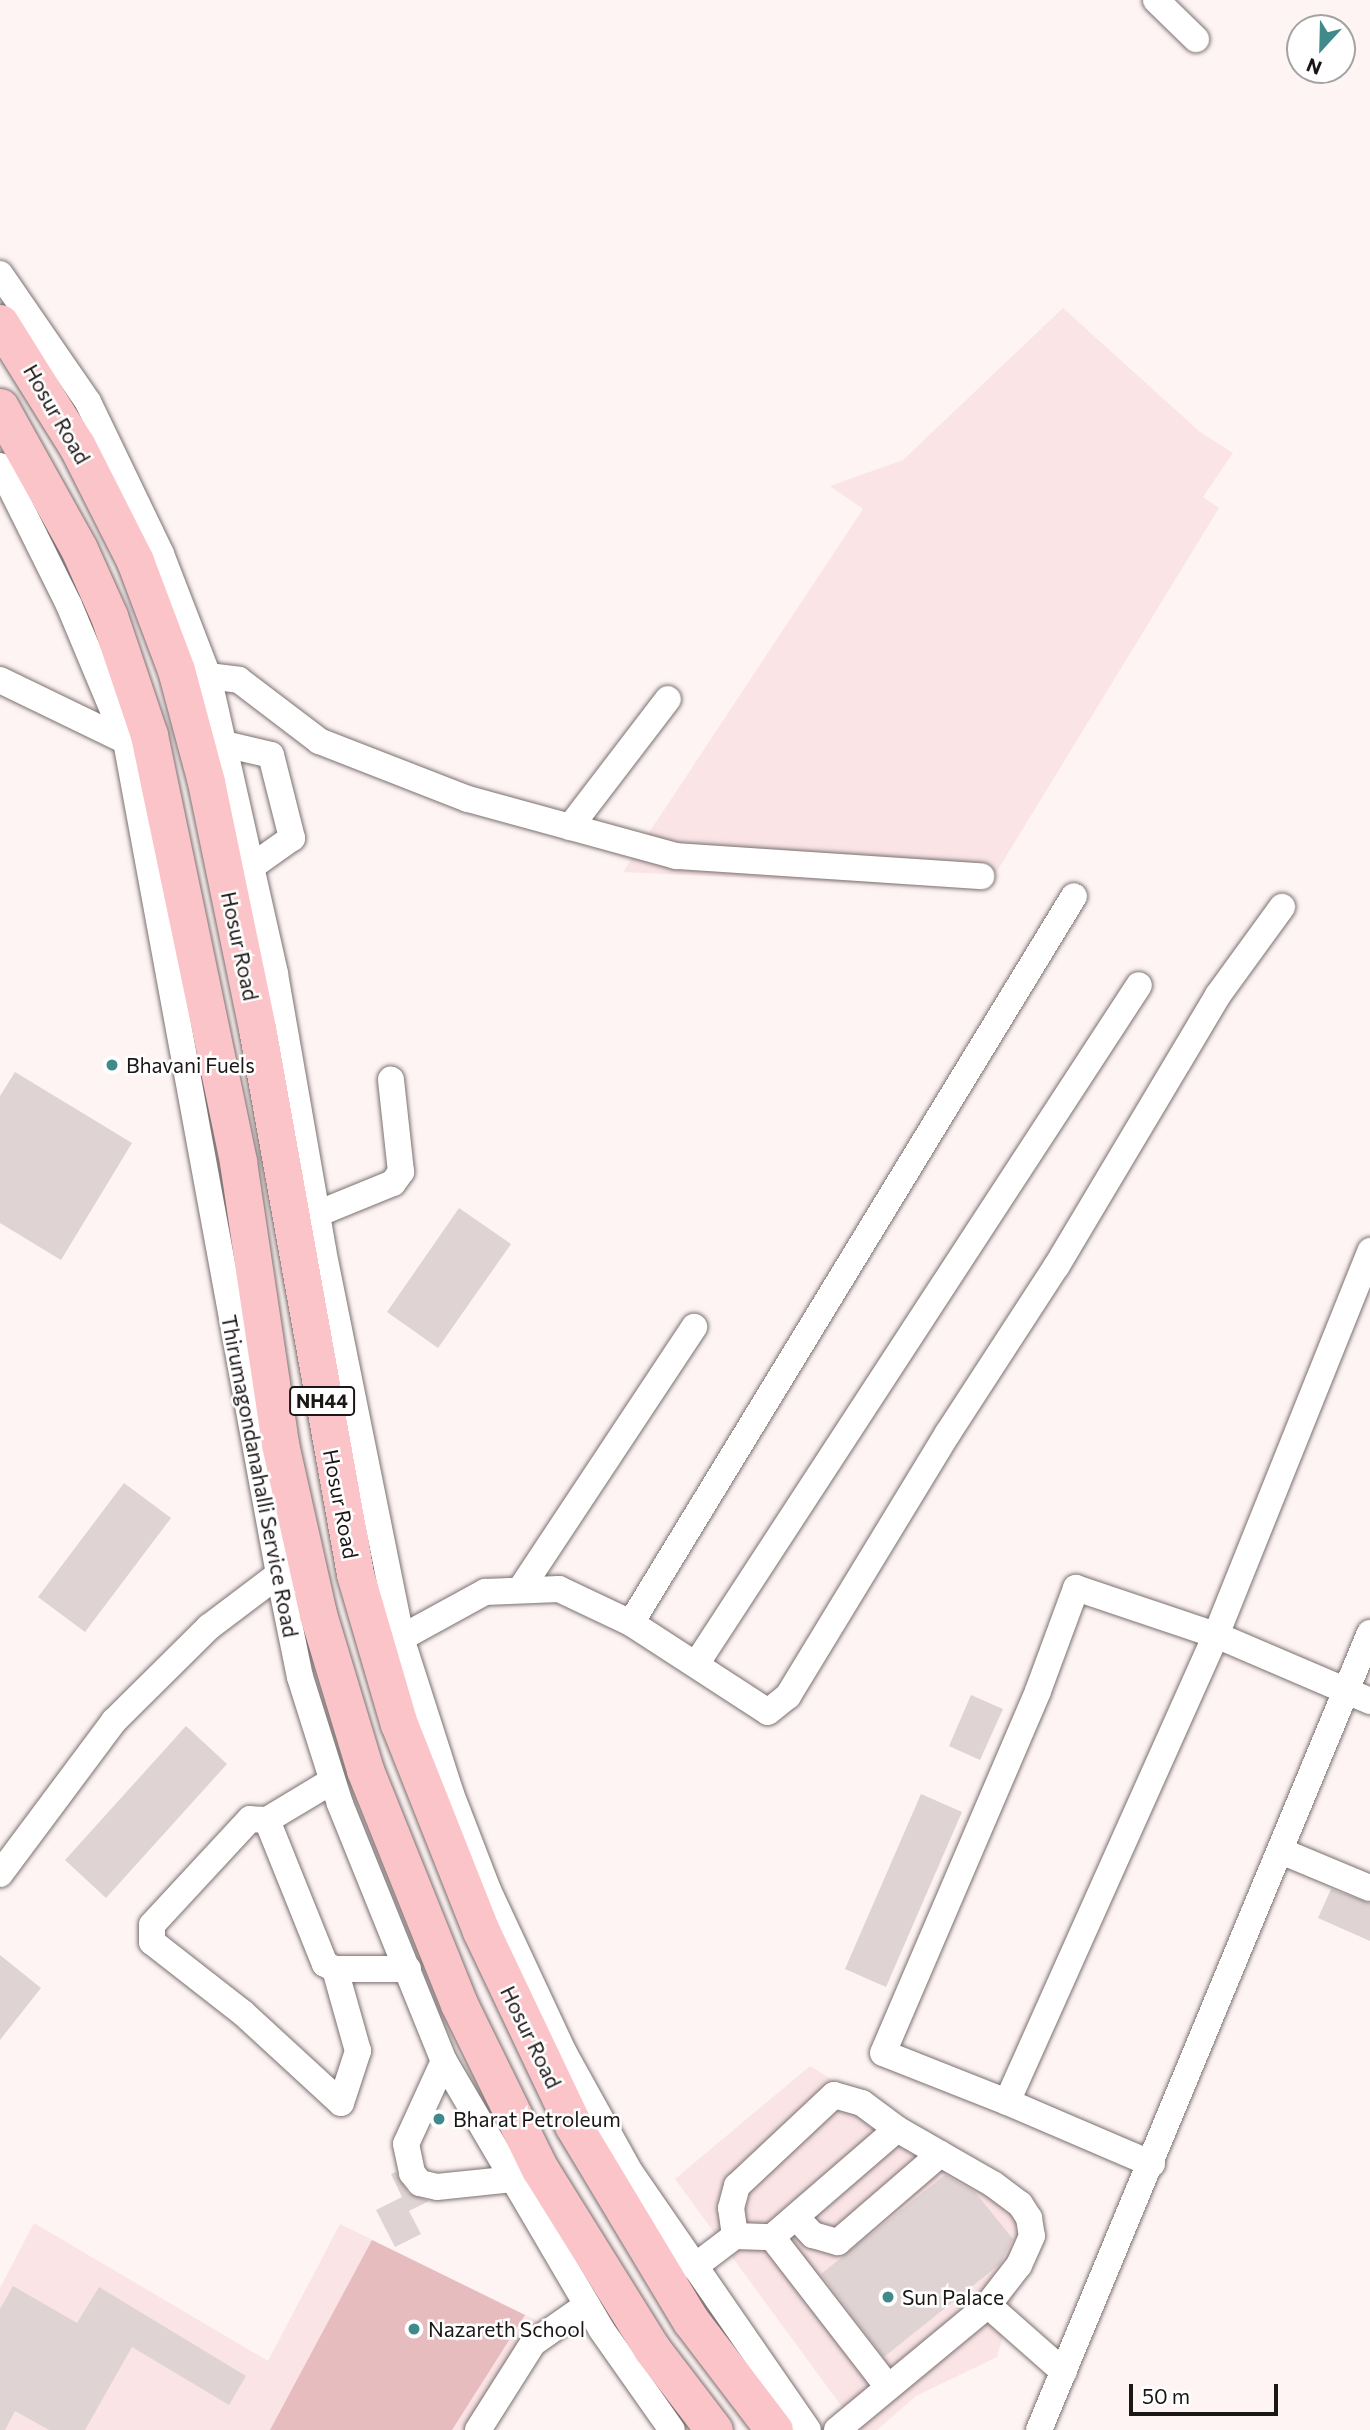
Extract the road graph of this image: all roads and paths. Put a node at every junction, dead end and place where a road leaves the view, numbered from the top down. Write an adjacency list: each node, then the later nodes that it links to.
1 (1156, 0): 2 (street)
2 (1196, 39)
3 (0, 274): 7 (street)
4 (0, 323): 54 (highway, Hosur Road / NH44)
5 (0, 407): 53 (highway, Hosur Road / NH44)
6 (0, 466): 10 (street, Thirumagondanahalli Service Road)
7 (208, 676): 11 (street); 12 (street)
8 (0, 680): 10 (street)
9 (668, 699): 12 (street)
10 (126, 741): 22 (street, Thirumagondanahalli Service Road)
11 (224, 744): 13 (street); 13 (street)
12 (570, 827): 14 (street)
13 (251, 867): 19 (street)
14 (981, 876)
15 (1074, 896): 24 (street)
16 (1282, 907): 28 (street)
17 (1139, 985): 28 (street)
18 (391, 1080): 19 (street)
19 (317, 1214): 27 (street)
20 (1370, 1251): 26 (street)
21 (694, 1327): 23 (street)
22 (279, 1574): 30 (street, Thirumagondanahalli Service Road); 33 (street)
23 (522, 1587): 24 (street); 27 (street)
24 (631, 1623): 28 (street)
25 (1370, 1633): 29 (street)
26 (1216, 1635): 29 (street); 38 (street); 38 (street)
27 (401, 1639): 46 (street)
28 (697, 1663)
29 (1358, 1696): 32 (street)
30 (332, 1781): 31 (street); 36 (street, Thirumagondanahalli Service Road)
31 (267, 1820): 35 (street); 35 (street)
32 (1281, 1851): 34 (street); 41 (street)
33 (0, 1874)
34 (1370, 1888)
35 (334, 1969): 36 (street)
36 (408, 1969): 37 (street, Thirumagondanahalli Service Road)
37 (444, 2061): 42 (street, Thirumagondanahalli Service Road); 42 (street)
38 (1007, 2102): 41 (street)
39 (897, 2129): 40 (street); 43 (street); 44 (street)
40 (940, 2154): 43 (street); 48 (street)
41 (1153, 2164): 49 (street)
42 (513, 2179): 47 (street, Thirumagondanahalli Service Road)
43 (796, 2217): 45 (street)
44 (735, 2236): 45 (street); 46 (street)
45 (772, 2237): 50 (street)
46 (694, 2267): 55 (street)
47 (587, 2305): 51 (street); 52 (street, Thirumagondanahalli Service Road)
48 (988, 2305): 49 (street); 50 (street)
49 (1064, 2372): 57 (street)
50 (887, 2386): 56 (street)
51 (478, 2430)
52 (672, 2430)
53 (714, 2430)
54 (774, 2430)
55 (808, 2430)
56 (837, 2430)
57 (1039, 2430)

